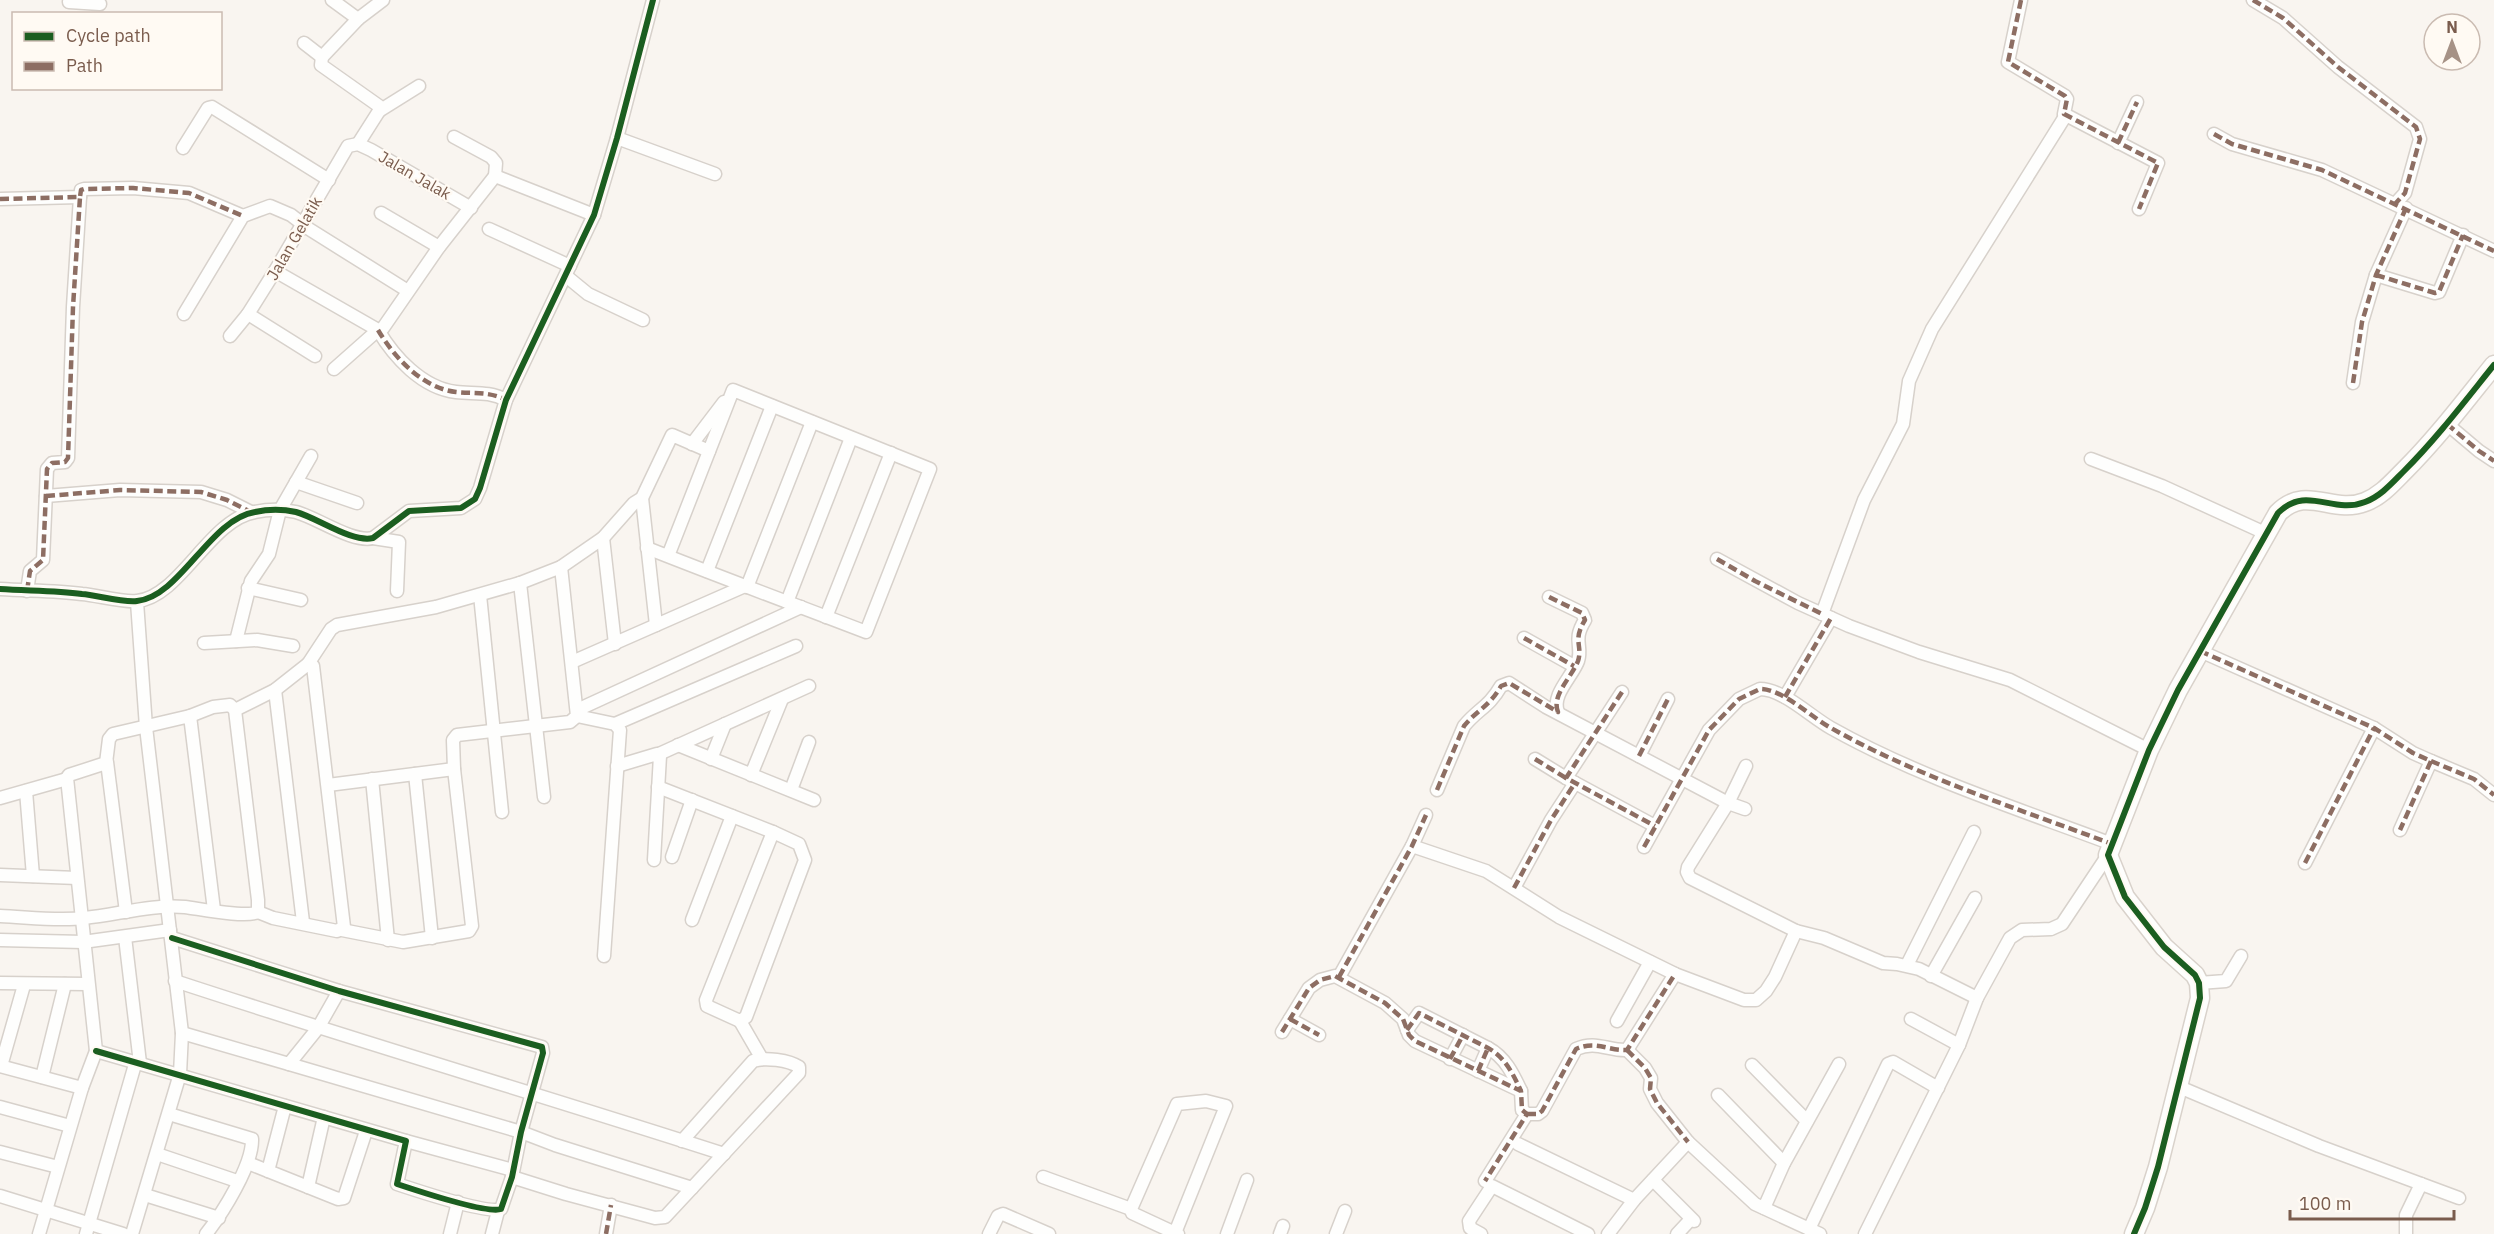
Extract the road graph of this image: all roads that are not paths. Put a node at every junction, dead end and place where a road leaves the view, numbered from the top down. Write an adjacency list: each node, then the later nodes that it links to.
1 (332, 0): 9 (street)
2 (382, 0): 9 (street)
3 (652, 0): 18 (street)
4 (2021, 0): 15 (street)
5 (2253, 0): 8 (street)
6 (100, 4): 7 (street)
7 (68, 5)
8 (2275, 6): 27 (street)
9 (358, 19): 11 (street)
10 (304, 43): 11 (street)
11 (322, 57): 14 (street)
12 (419, 86): 14 (street)
13 (2137, 102): 19 (street)
14 (379, 111): 20 (street, Jalan Gelatik)
15 (2066, 115): 19 (street); 89 (street)
16 (2214, 134): 27 (street)
17 (454, 138): 23 (street)
18 (618, 138): 22 (street); 31 (street)
19 (2118, 143): 29 (street)
20 (358, 144): 24 (street, Jalan Gelatik); 28 (street, Jalan Jalak)
21 (183, 148): 24 (street)
22 (715, 174)
23 (495, 176): 28 (street); 31 (street)
24 (328, 180): 33 (street, Jalan Gelatik)
25 (80, 197): 26 (street); 32 (street); 64 (street)
26 (0, 199)
27 (2400, 206): 35 (street); 40 (street)
28 (471, 208): 36 (street)
29 (2139, 209)
30 (381, 213): 36 (street)
31 (594, 215): 39 (street)
32 (243, 216): 33 (street); 43 (street)
33 (302, 224): 38 (street, Jalan Gelatik); 41 (street)
34 (489, 230): 39 (street)
35 (2463, 235): 37 (street); 40 (street)
36 (439, 247): 41 (street)
37 (2494, 251)
38 (275, 271): 42 (street, Jalan Gelatik); 45 (street)
39 (568, 271): 44 (street); 52 (street)
40 (2376, 275): 50 (street)
41 (408, 291): 45 (street)
42 (248, 314): 46 (street, Jalan Gelatik); 47 (street)
43 (184, 315)
44 (643, 320)
45 (378, 330): 49 (street); 52 (street)
46 (230, 336)
47 (315, 356)
48 (2494, 365): 55 (street)
49 (334, 369)
50 (2353, 383)
51 (733, 390): 53 (street); 57 (street); 58 (street)
52 (506, 400): 70 (street)
53 (772, 406): 54 (street); 76 (street)
54 (812, 422): 56 (street); 78 (street)
55 (2447, 424): 62 (street); 69 (street)
56 (851, 438): 59 (street); 87 (street)
57 (692, 444): 58 (street); 65 (street)
58 (709, 451): 73 (street)
59 (891, 453): 90 (street); 90 (street)
60 (311, 456): 63 (street)
61 (2091, 459): 69 (street)
62 (2494, 461)
63 (296, 482): 66 (street); 67 (street)
64 (46, 496): 68 (street); 81 (street)
65 (642, 498): 71 (street); 72 (street)
66 (357, 503)
67 (280, 510): 68 (street); 70 (street); 79 (street)
68 (251, 512): 86 (street)
69 (2265, 533): 98 (street)
70 (373, 538): 82 (street)
71 (603, 538): 75 (street); 95 (street)
72 (647, 548): 73 (street); 91 (street)
73 (668, 556): 76 (street)
74 (1717, 559): 89 (street)
75 (561, 567): 77 (street); 99 (street)
76 (707, 571): 78 (street)
77 (520, 583): 83 (street); 114 (street)
78 (746, 586): 87 (street); 91 (street)
79 (248, 588): 85 (street); 93 (street)
80 (0, 589): 81 (street)
81 (27, 591): 86 (street)
82 (397, 591)
83 (480, 595): 100 (street); 117 (street)
84 (1549, 597): 101 (street)
85 (301, 600)
86 (136, 602): 115 (street)
87 (787, 602): 88 (street)
88 (801, 607): 90 (street); 110 (street)
89 (1827, 616): 105 (street); 121 (street)
90 (826, 617)
91 (656, 625): 95 (street)
92 (1524, 638): 101 (street)
93 (236, 641): 94 (street); 96 (street)
94 (204, 643)
95 (615, 644): 99 (street)
96 (293, 646)
97 (796, 646): 112 (street)
98 (2200, 651): 116 (street); 121 (street)
99 (572, 662): 110 (street)
100 (308, 664): 103 (street); 137 (street)
101 (1574, 666): 109 (street)
102 (809, 686): 106 (street)
103 (275, 690): 108 (street); 174 (street)
104 (1622, 692): 118 (street)
105 (1785, 697): 135 (street); 158 (street)
106 (782, 699): 113 (street); 132 (street)
107 (1668, 699): 123 (street)
108 (235, 710): 111 (street); 170 (street)
109 (1558, 712): 118 (street); 140 (street)
110 (580, 715): 112 (street); 114 (street)
111 (190, 716): 115 (street); 168 (street)
112 (609, 723): 128 (street)
113 (725, 724): 120 (street); 124 (street)
114 (536, 725): 117 (street); 143 (street)
115 (146, 727): 127 (street); 167 (street)
116 (2374, 728): 126 (street); 161 (street)
117 (494, 730): 130 (street); 149 (street)
118 (1596, 732): 123 (street); 136 (street)
119 (809, 742): 139 (street)
120 (678, 745): 122 (street); 124 (street)
121 (2149, 750): 158 (street)
122 (659, 754): 128 (street); 138 (street)
123 (1639, 756): 135 (street)
124 (711, 759): 132 (street)
125 (1535, 759): 136 (street)
126 (2431, 761): 142 (street); 153 (street)
127 (107, 762): 133 (street); 169 (street)
128 (618, 766): 183 (street)
129 (1746, 766): 147 (street)
130 (454, 770): 131 (street); 179 (street)
131 (415, 774): 134 (street); 179 (street)
132 (751, 775): 139 (street)
133 (67, 779): 141 (street); 164 (street)
134 (372, 779): 137 (street); 181 (street)
135 (1683, 780): 147 (street); 152 (street)
136 (1570, 781): 152 (street); 165 (street)
137 (328, 785): 175 (street)
138 (658, 787): 145 (street); 160 (street)
139 (791, 790): 146 (street)
140 (1437, 790)
141 (26, 791): 144 (street); 163 (street)
142 (2494, 795)
143 (544, 797)
144 (0, 798)
145 (692, 800): 151 (street); 159 (street)
146 (814, 800)
147 (1728, 803): 148 (street); 177 (street)
148 (1745, 809)
149 (502, 812)
150 (1426, 815): 156 (street)
151 (732, 816): 154 (street); 173 (street)
152 (1655, 826): 157 (street)
153 (2400, 831)
154 (773, 832): 200 (street); 200 (street)
155 (1974, 832): 186 (street)
156 (1412, 846): 165 (street); 189 (street)
157 (1644, 847)
158 (2110, 849): 192 (street); 197 (street)
159 (672, 857)
160 (654, 860)
161 (2305, 863)
162 (0, 875): 163 (street)
163 (33, 876): 164 (street)
164 (77, 878): 172 (street)
165 (1514, 888): 185 (street)
166 (1975, 898): 188 (street)
167 (167, 907): 168 (street); 169 (street); 176 (street)
168 (214, 910): 170 (street)
169 (126, 912): 172 (street)
170 (258, 912): 174 (street)
171 (0, 916): 172 (street)
172 (81, 920): 182 (street)
173 (692, 920)
174 (303, 922): 175 (street)
175 (342, 930): 181 (street)
176 (170, 931): 178 (street); 190 (street); 196 (street)
177 (1796, 931): 186 (street); 187 (street)
178 (125, 937): 182 (street); 214 (street)
179 (432, 938): 181 (street)
180 (0, 940): 182 (street)
181 (388, 940)
182 (83, 941): 195 (street)
183 (604, 956)
184 (2241, 956): 192 (street)
185 (1650, 962): 187 (street); 201 (street)
186 (1907, 966): 188 (street)
187 (1675, 974): 210 (street)
188 (1931, 976): 197 (street)
189 (1339, 977): 198 (street); 203 (street)
190 (175, 981): 202 (street); 205 (street)
191 (0, 983): 193 (street)
192 (2199, 983): 222 (street)
193 (24, 984): 194 (street); 218 (street)
194 (65, 984): 195 (street); 221 (street)
195 (87, 984): 211 (street)
196 (339, 991): 202 (street); 226 (street)
197 (1977, 998): 208 (street)
198 (1290, 1019): 204 (street); 206 (street)
199 (1911, 1019): 208 (street)
200 (740, 1021): 212 (street)
201 (1617, 1021)
202 (318, 1028): 215 (street); 226 (street)
203 (1407, 1030): 207 (street); 213 (street)
204 (1282, 1032)
205 (182, 1033): 215 (street); 220 (street)
206 (1319, 1035)
207 (1462, 1035): 209 (street); 213 (street)
208 (1959, 1045): 224 (street)
209 (1488, 1048): 219 (street); 225 (street)
210 (1627, 1050): 231 (street); 239 (street)
211 (96, 1051): 214 (street); 223 (street)
212 (762, 1059): 237 (street); 243 (street)
213 (1450, 1059): 219 (street)
214 (138, 1062): 220 (street); 269 (street)
215 (289, 1064): 236 (street)
216 (1839, 1064): 233 (street)
217 (1752, 1065): 233 (street)
218 (0, 1066): 221 (street)
219 (1478, 1071): 225 (street)
220 (180, 1074): 228 (street); 230 (street)
221 (42, 1077): 223 (street)
222 (2177, 1086): 254 (street); 288 (street)
223 (82, 1088): 234 (street)
224 (1938, 1088): 270 (street); 287 (street)
225 (1521, 1091): 231 (street)
226 (532, 1092): 236 (street); 237 (street)
227 (1718, 1095): 244 (street)
228 (285, 1106): 232 (street); 247 (street)
229 (0, 1107): 234 (street)
230 (169, 1114): 242 (street); 245 (street)
231 (1527, 1114): 253 (street)
232 (324, 1117): 235 (street); 255 (street)
233 (1807, 1121): 244 (street)
234 (70, 1126): 246 (street)
235 (366, 1131): 238 (street); 255 (street)
236 (521, 1132): 248 (street); 256 (street)
237 (682, 1140): 243 (street)
238 (406, 1141): 248 (street); 261 (street)
239 (1688, 1142): 251 (street); 263 (street)
240 (1518, 1144): 260 (street)
241 (0, 1152): 246 (street)
242 (157, 1154): 252 (street); 257 (street)
243 (724, 1154): 256 (street)
244 (1784, 1163): 263 (street)
245 (248, 1164): 247 (street); 252 (street)
246 (58, 1167): 264 (street)
247 (268, 1171): 255 (street)
248 (513, 1173): 262 (street); 266 (street)
249 (1043, 1177): 265 (street)
250 (1246, 1180): 281 (street)
251 (1653, 1180): 260 (street); 286 (street)
252 (237, 1181): 268 (street)
253 (1485, 1181)
254 (2421, 1184): 259 (street); 289 (street)
255 (308, 1187)
256 (692, 1188): 262 (street)
257 (145, 1195): 268 (street); 273 (street)
258 (0, 1196): 264 (street)
259 (2459, 1198)
260 (1634, 1200): 285 (street)
261 (458, 1202): 266 (street); 275 (street)
262 (611, 1205): 277 (street)
263 (1764, 1208): 270 (street)
264 (47, 1209): 269 (street); 271 (street)
265 (1131, 1209): 280 (street); 280 (street)
266 (498, 1210): 276 (street)
267 (1345, 1211): 282 (street)
268 (219, 1218): 274 (street)
269 (87, 1229): 272 (street)
270 (1814, 1232)
271 (39, 1234)
272 (123, 1234)
273 (132, 1234)
274 (206, 1234)
275 (450, 1234)
276 (492, 1234)
277 (606, 1234)
278 (989, 1234): 279 (street)
279 (1048, 1234)
280 (1176, 1234)
281 (1227, 1234)
282 (1336, 1234)
283 (1481, 1234): 284 (street)
284 (1588, 1234)
285 (1608, 1234)
286 (1677, 1234)
287 (1865, 1234)
288 (2134, 1234)
289 (2406, 1234)

